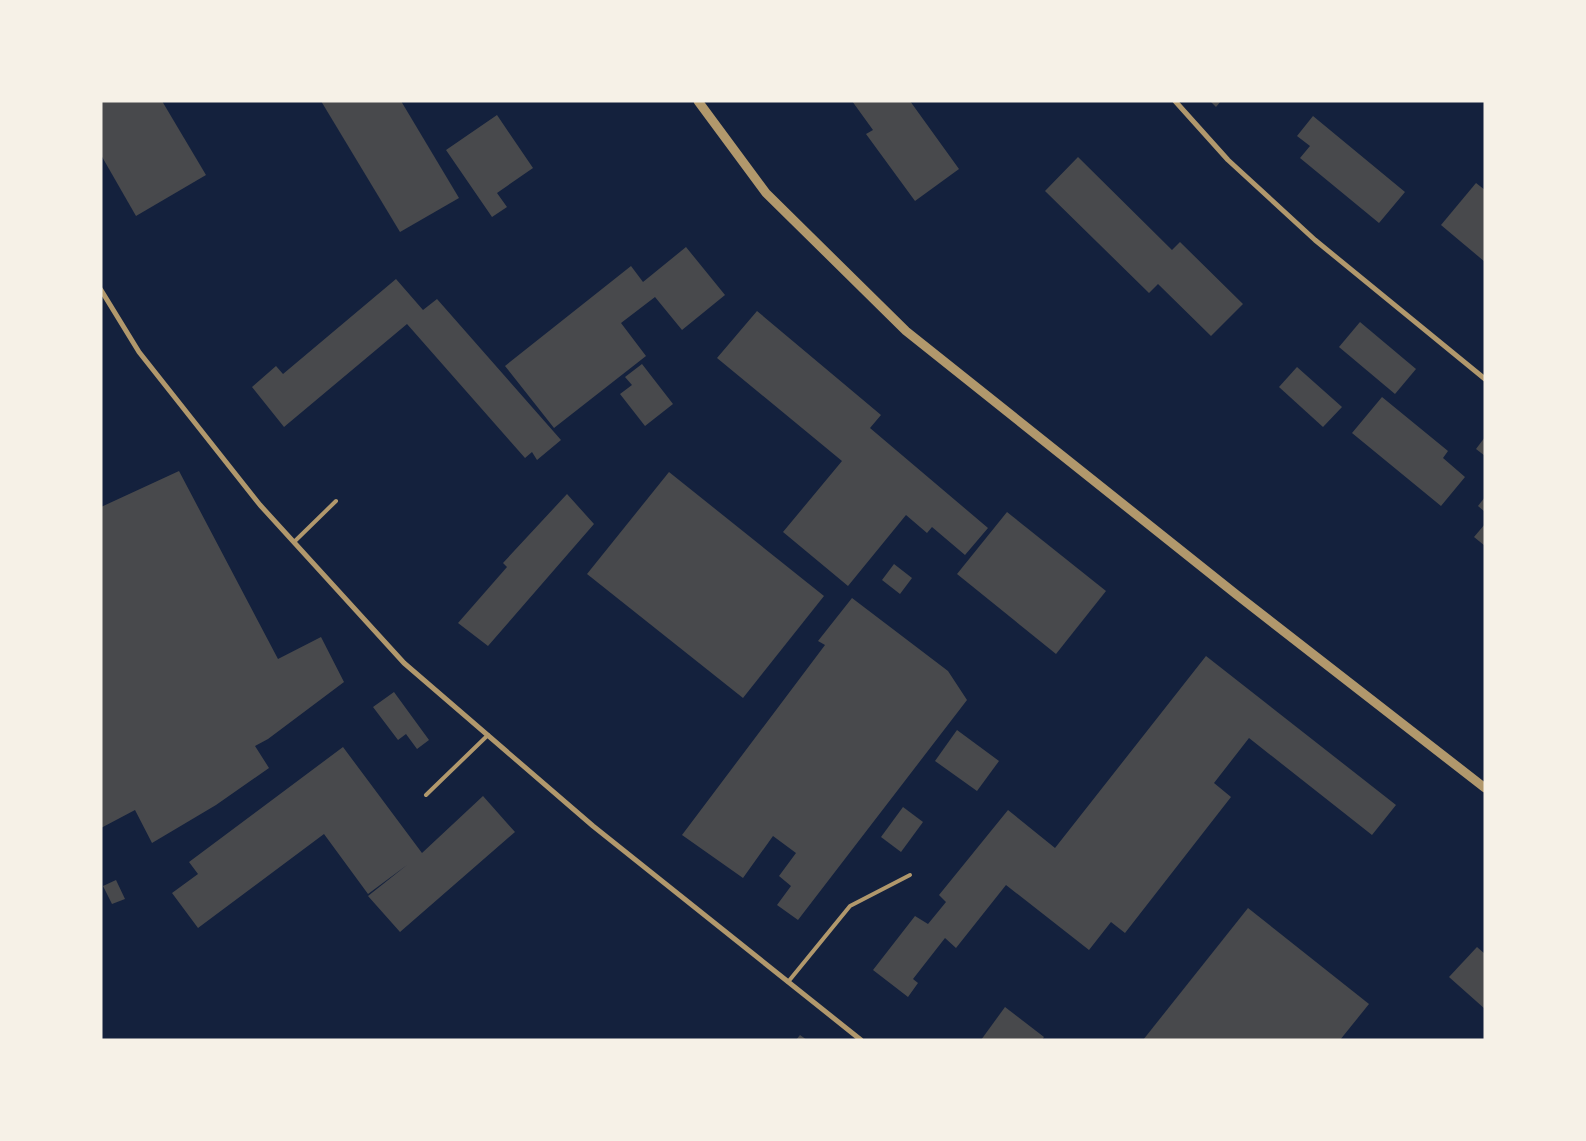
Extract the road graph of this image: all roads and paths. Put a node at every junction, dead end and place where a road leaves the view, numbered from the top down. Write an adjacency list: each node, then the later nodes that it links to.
1 (698, 101): 8 (street)
2 (1175, 101): 4 (street)
3 (101, 290): 6 (street)
4 (1485, 379)
5 (336, 501): 6 (lane)
6 (294, 542): 7 (street)
7 (488, 735): 9 (lane); 11 (street)
8 (1485, 788)
9 (426, 795)
10 (910, 875): 11 (lane)
11 (788, 982): 12 (street)
12 (861, 1040)

